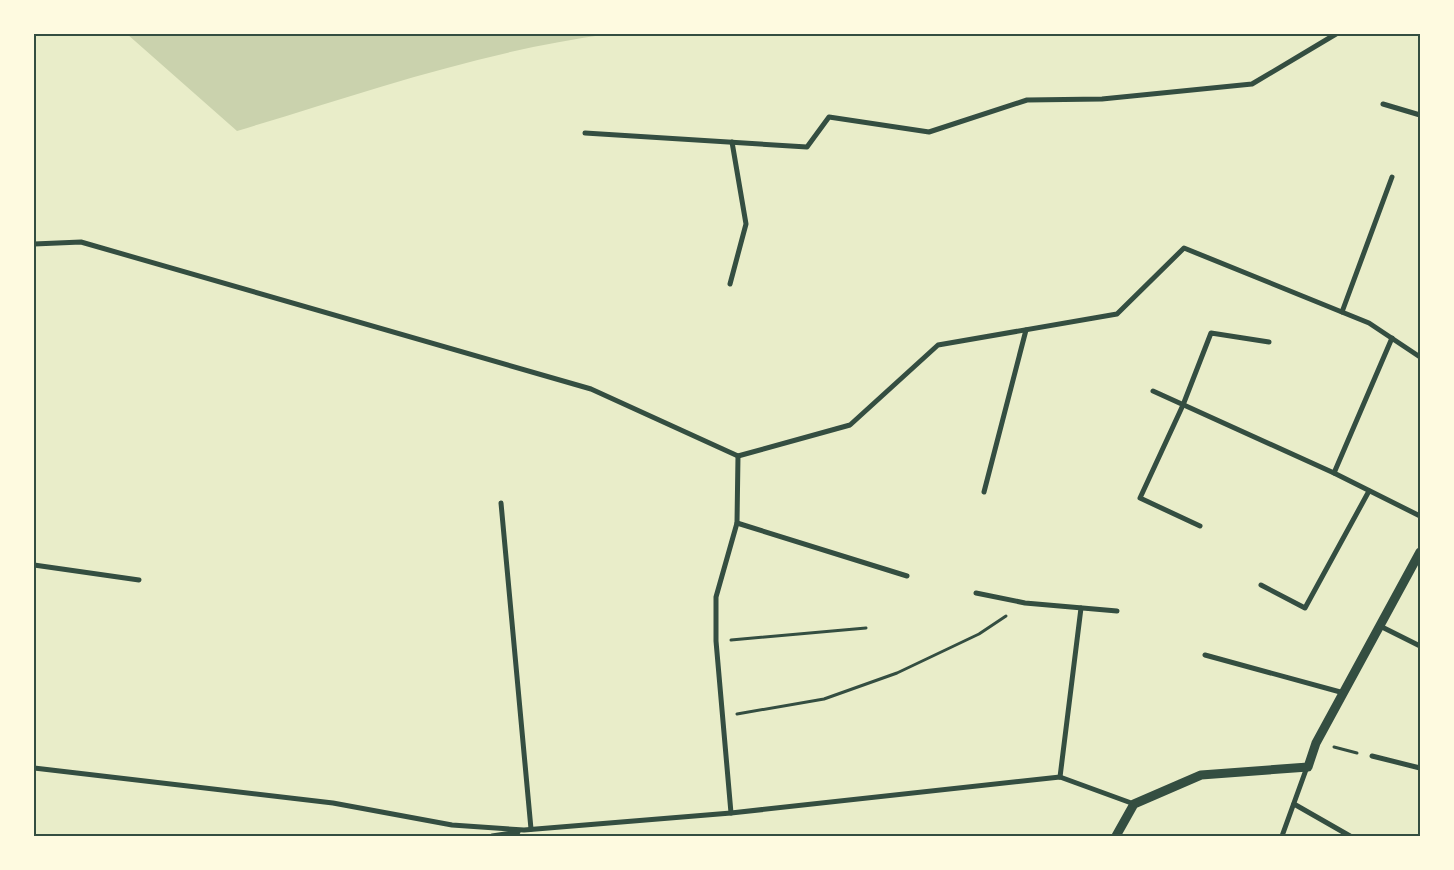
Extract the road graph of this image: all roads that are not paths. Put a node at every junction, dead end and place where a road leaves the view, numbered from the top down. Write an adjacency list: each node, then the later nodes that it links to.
1 (1336, 34): 5 (street)
2 (1383, 104): 3 (street)
3 (1420, 114)
4 (585, 134): 5 (street)
5 (732, 142): 8 (street)
6 (1392, 176): 9 (street)
7 (34, 244): 16 (street)
8 (730, 284)
9 (1342, 312): 10 (street); 11 (street)
10 (1026, 330): 16 (street); 19 (street)
11 (1392, 338): 13 (street); 17 (street)
12 (1269, 342): 15 (street)
13 (1420, 357)
14 (1153, 391): 15 (street)
15 (1183, 405): 17 (street); 23 (street)
16 (738, 456): 22 (street)
17 (1334, 473): 18 (street)
18 (1370, 490): 21 (street); 28 (street)
19 (984, 492)
20 (501, 503): 44 (street)
21 (1420, 516)
22 (737, 523): 26 (street); 43 (street)
23 (1200, 526)
24 (1420, 552): 32 (street)
25 (34, 565): 27 (street)
26 (907, 576)
27 (138, 580)
28 (1261, 585)
29 (976, 593): 30 (street)
30 (1081, 608): 31 (street); 40 (street)
31 (1116, 611)
32 (1380, 626): 33 (street); 35 (street)
33 (1420, 646)
34 (1205, 655): 35 (street)
35 (1344, 693): 37 (street)
36 (1372, 756): 39 (street)
37 (1308, 767): 41 (street); 42 (street)
38 (34, 768): 44 (street)
39 (1420, 768)
40 (1060, 777): 41 (street); 43 (street)
41 (1134, 804): 46 (street)
42 (1294, 804): 47 (street); 48 (street)
43 (731, 813): 44 (street)
44 (533, 829): 45 (street)
45 (492, 836)
46 (1116, 836)
47 (1282, 836)
48 (1350, 836)

